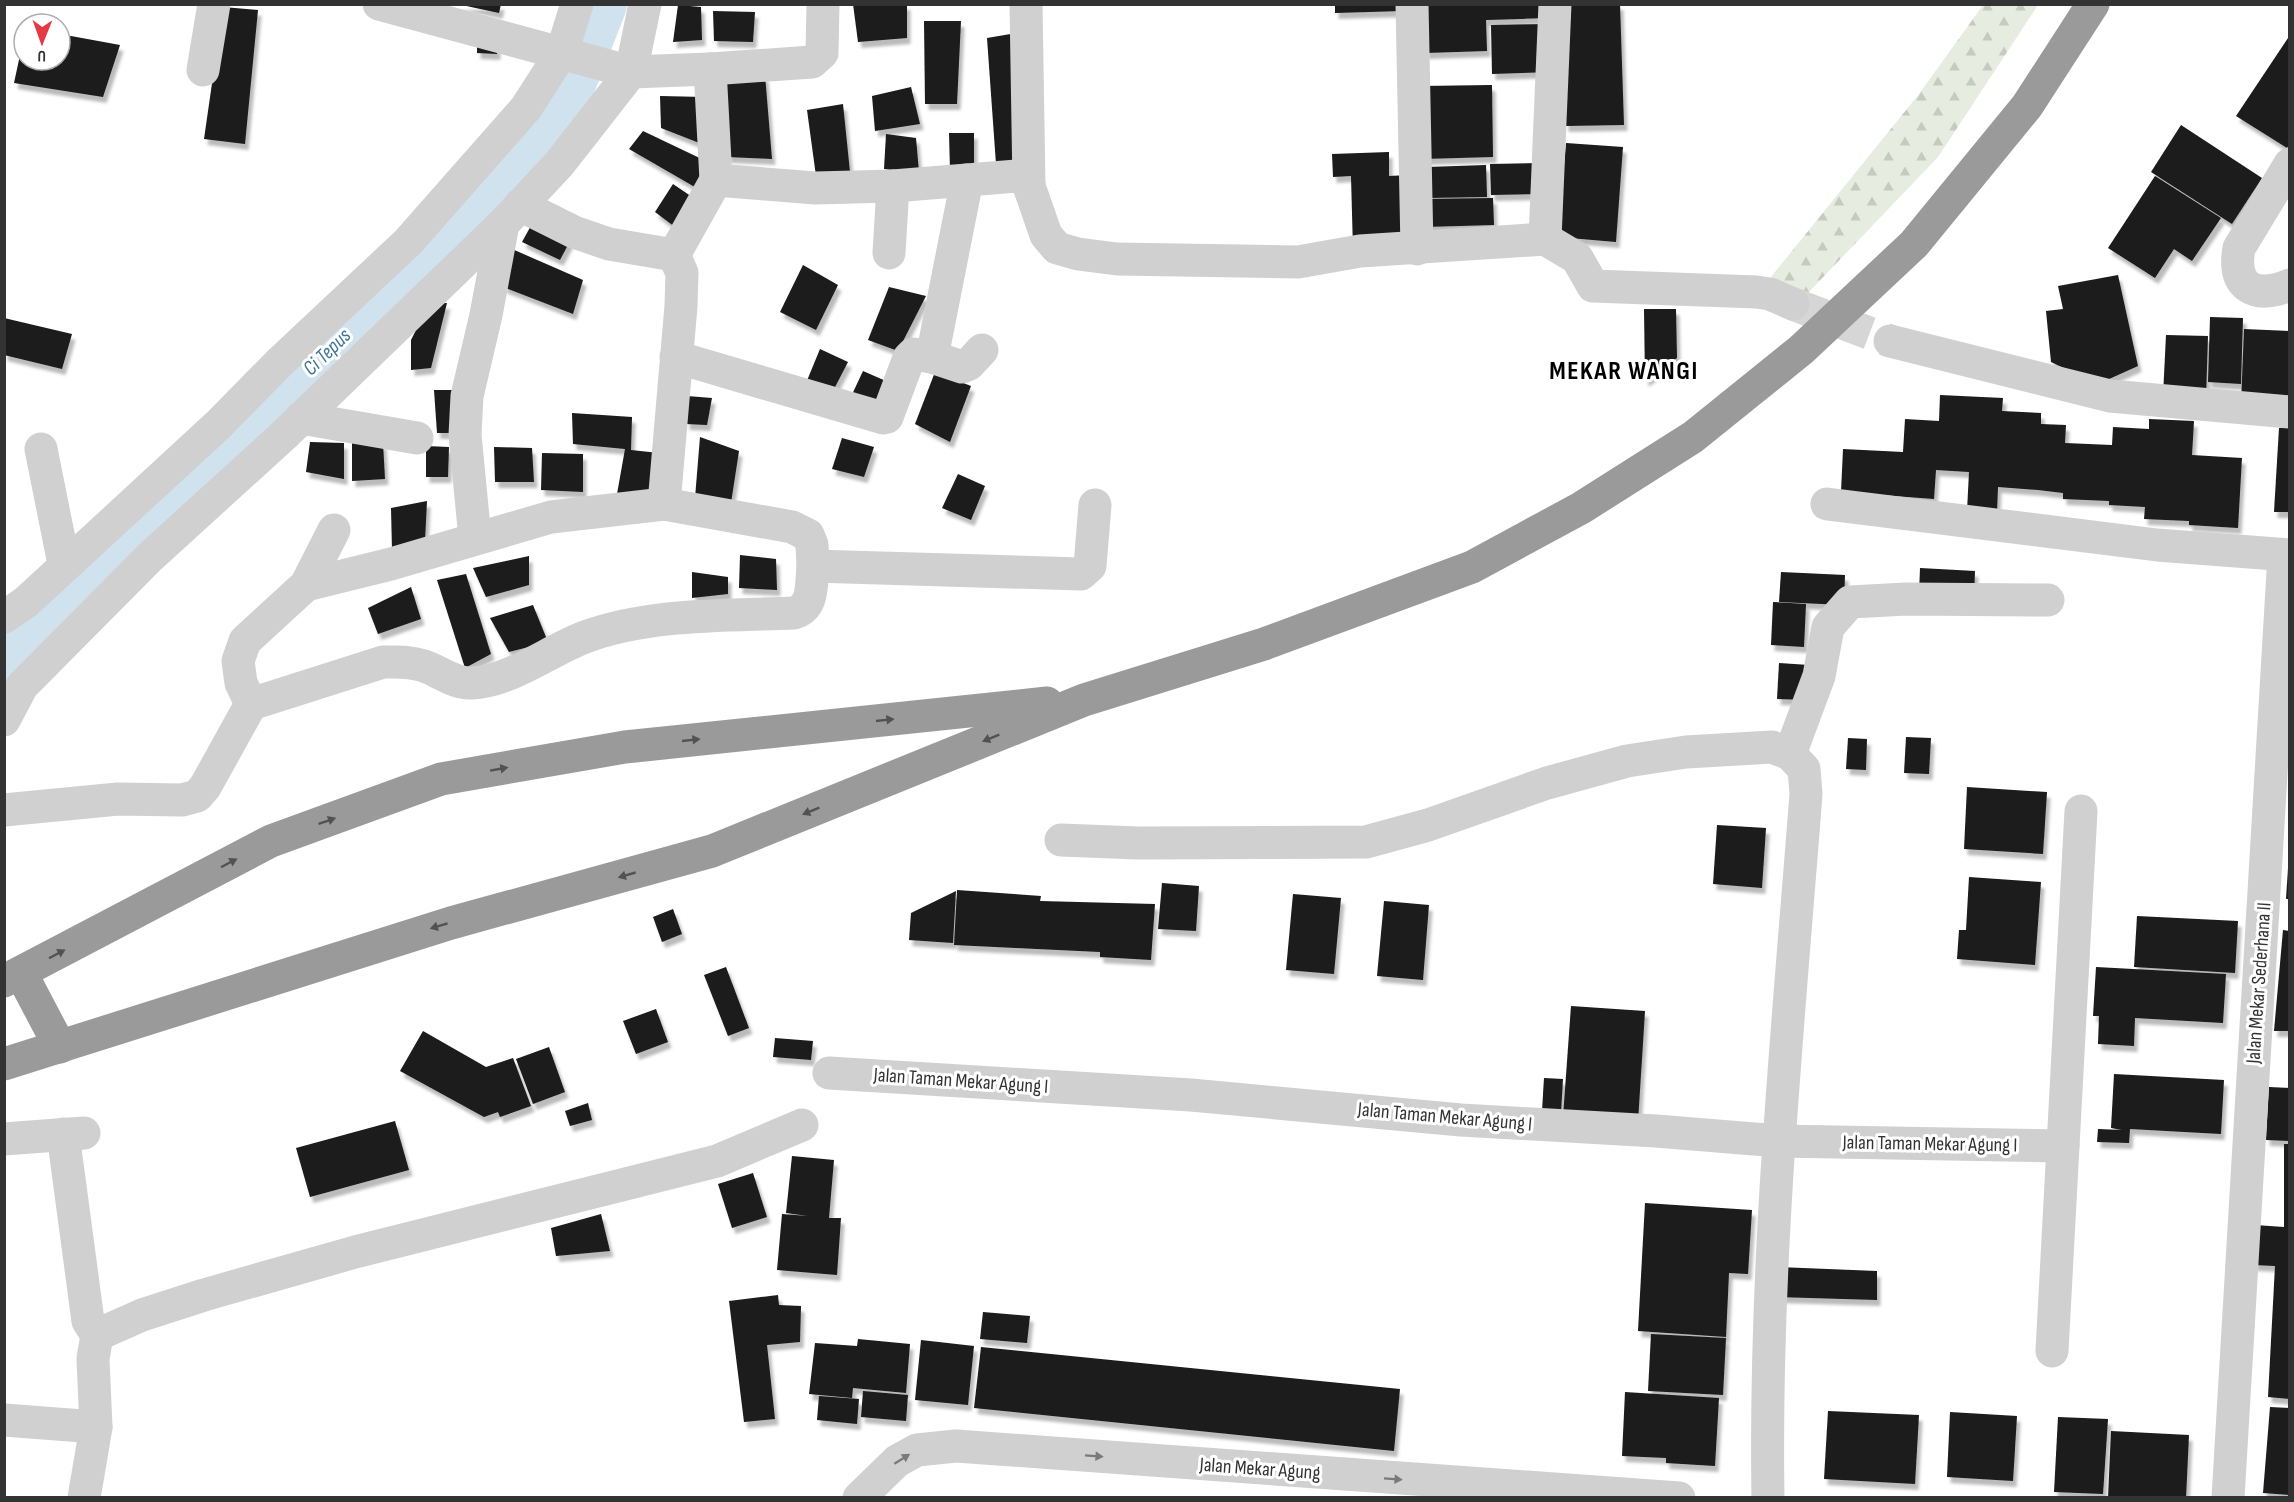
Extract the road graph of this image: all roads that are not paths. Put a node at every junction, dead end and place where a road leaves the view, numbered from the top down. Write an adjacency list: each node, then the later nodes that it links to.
1 (214, 4): 12 (street)
2 (379, 4): 10 (street)
3 (577, 4): 10 (street)
4 (645, 4): 13 (street)
5 (823, 4): 11 (street)
6 (1026, 4): 18 (street)
7 (1412, 4): 21 (street)
8 (1555, 4): 20 (street)
9 (2093, 4): 45 (highway)
10 (569, 55): 13 (street); 40 (street)
11 (710, 69): 13 (street); 15 (street)
12 (203, 70)
13 (626, 71): 19 (street)
14 (2289, 164): 24 (street)
15 (716, 180): 17 (street); 23 (street)
16 (967, 180): 17 (street); 18 (street); 29 (street)
17 (893, 186): 22 (street)
18 (1029, 186): 21 (street)
19 (511, 215): 23 (street); 31 (street); 38 (street)
20 (1545, 239): 21 (street); 25 (street)
21 (1418, 249)
22 (889, 253)
23 (674, 255): 28 (street)
24 (2289, 285)
25 (1793, 304)
26 (1890, 341): 30 (street)
27 (982, 350): 29 (street)
28 (676, 357): 29 (street); 34 (street)
29 (932, 357)
30 (2289, 412)
31 (301, 417): 32 (street); 47 (street)
32 (417, 438)
33 (41, 449): 40 (street)
34 (664, 504): 38 (street); 41 (street)
35 (1827, 504): 39 (street)
36 (1095, 505): 41 (street)
37 (334, 530): 42 (street)
38 (475, 538): 42 (street)
39 (2287, 555): 69 (street, Jalan Mekar Sederhana II)
40 (64, 564): 44 (street)
41 (813, 566): 46 (street)
42 (306, 585): 46 (street)
43 (2048, 600): 48 (street)
44 (4, 617)
45 (1084, 700): 52 (highway, one-way to 45); 53 (highway, one-way to 53)
46 (251, 704): 49 (street)
47 (4, 720)
48 (1790, 754): 51 (street); 58 (street)
49 (4, 810)
50 (2081, 812): 59 (street)
51 (1061, 840)
52 (13, 977): 53 (highway)
53 (60, 1047): 54 (highway)
54 (4, 1064)
55 (829, 1073): 58 (street, Jalan Taman Mekar Agung I)
56 (802, 1125): 60 (street)
57 (4, 1139): 60 (street)
58 (1779, 1142): 59 (street, Jalan Taman Mekar Agung I); 68 (street)
59 (2063, 1146): 61 (street)
60 (97, 1335): 63 (street)
61 (2052, 1351)
62 (4, 1420): 63 (street)
63 (96, 1427): 65 (street)
64 (1342, 1486): 66 (street, Jalan Mekar Agung, one-way to 64); 67 (street, Jalan Mekar Agung, one-way to 67)
65 (84, 1497)
66 (859, 1497)
67 (1679, 1497)
68 (1768, 1497)
69 (2228, 1497)

